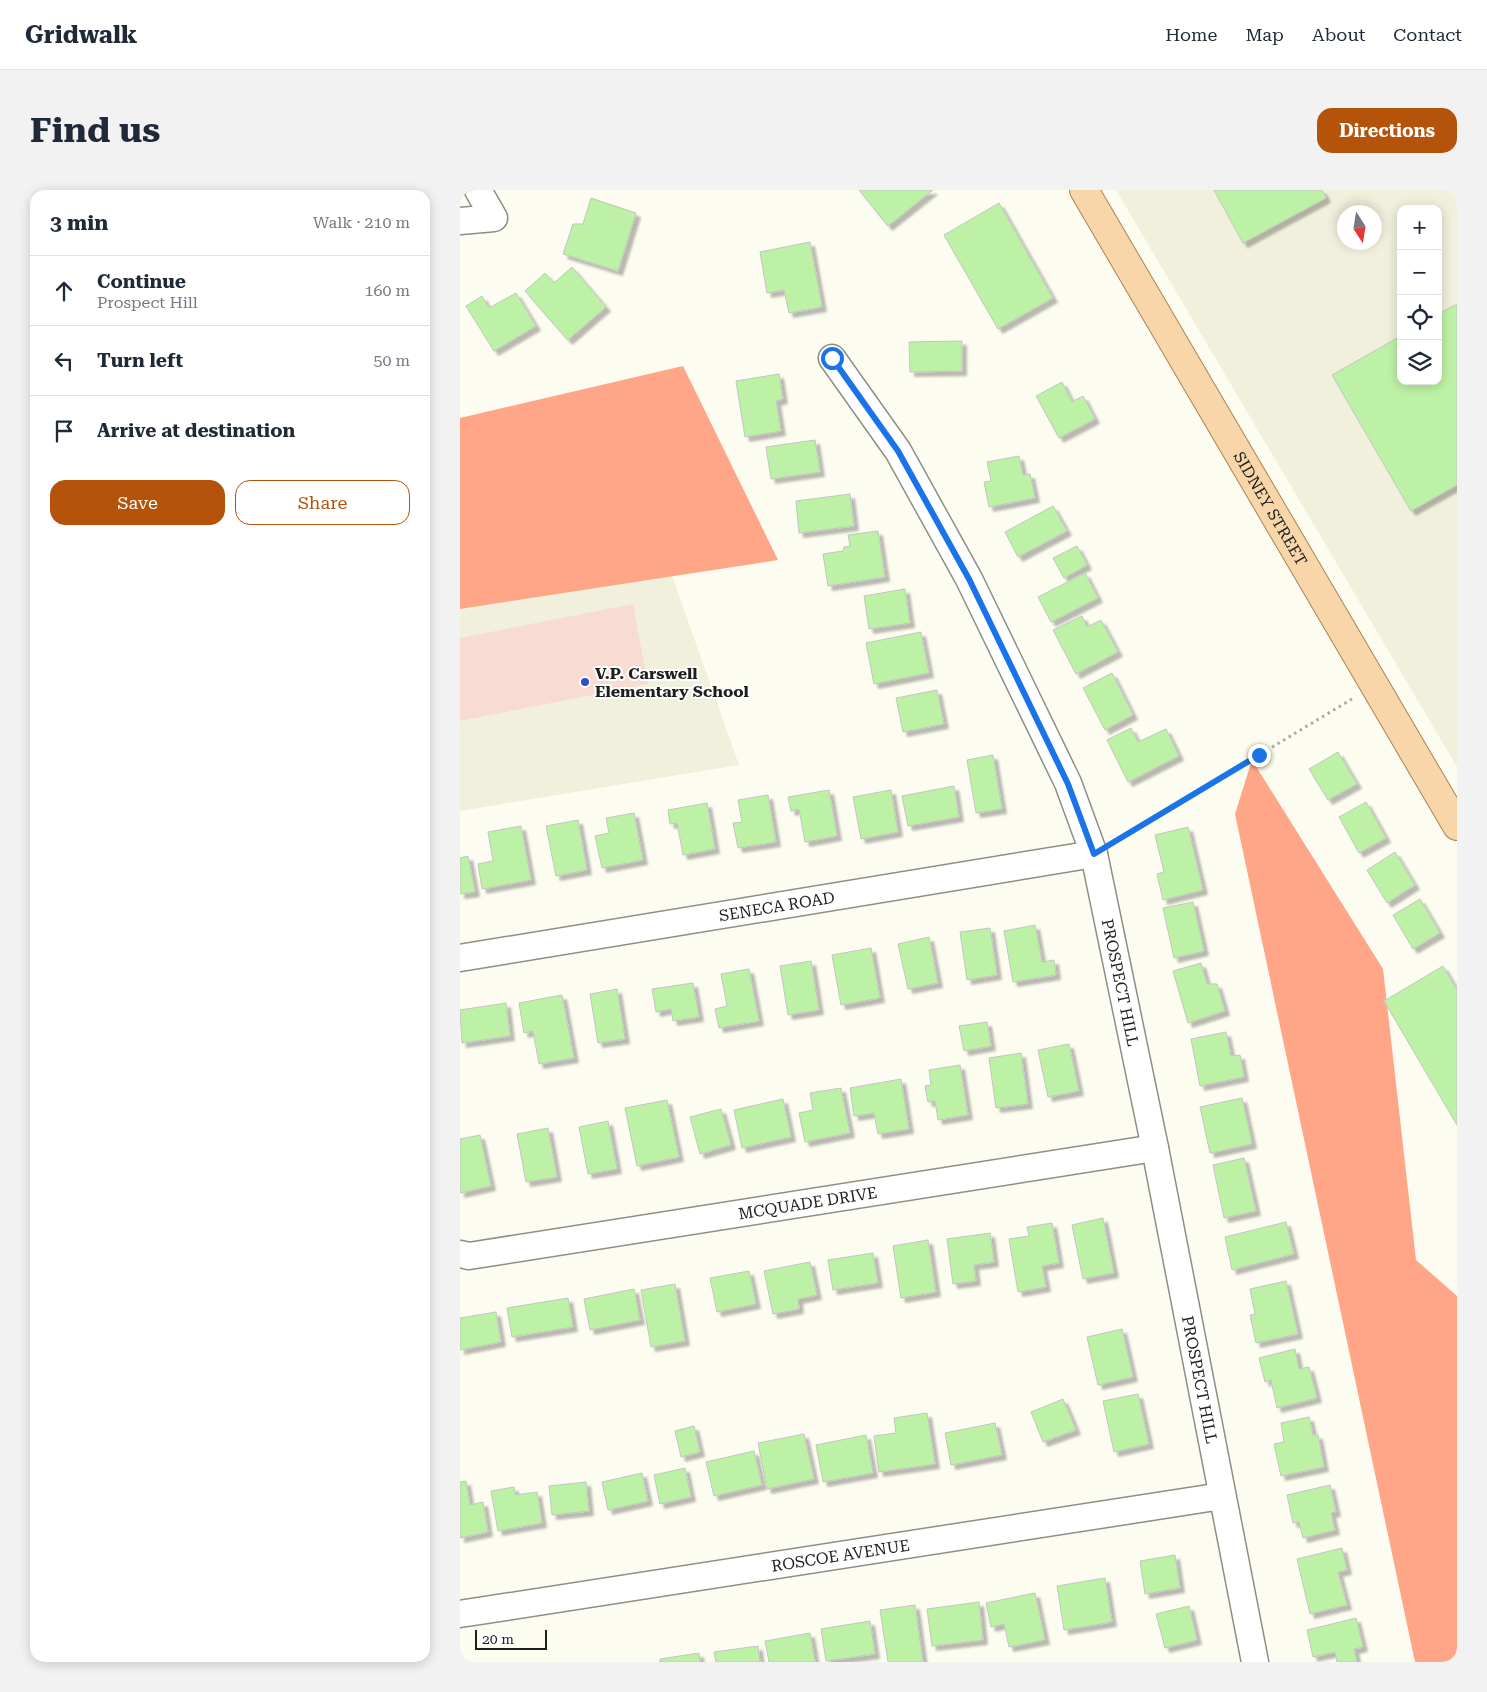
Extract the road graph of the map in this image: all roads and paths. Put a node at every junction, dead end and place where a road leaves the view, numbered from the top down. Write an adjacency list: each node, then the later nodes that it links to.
1 (478, 190): 3 (street)
2 (1084, 190): 6 (main road, SIDNEY STREET)
3 (460, 221)
4 (832, 358): 7 (street, PROSPECT HILL)
5 (1340, 706): 7 (path)
6 (1457, 826)
7 (1094, 854): 8 (street, SENECA ROAD); 9 (street, PROSPECT HILL)
8 (460, 958)
9 (1156, 1148): 10 (street, MCQUADE DRIVE); 11 (street, PROSPECT HILL)
10 (460, 1254)
11 (1222, 1496): 12 (street, ROSCOE AVENUE); 13 (street, PROSPECT HILL)
12 (460, 1614)
13 (1255, 1662)

